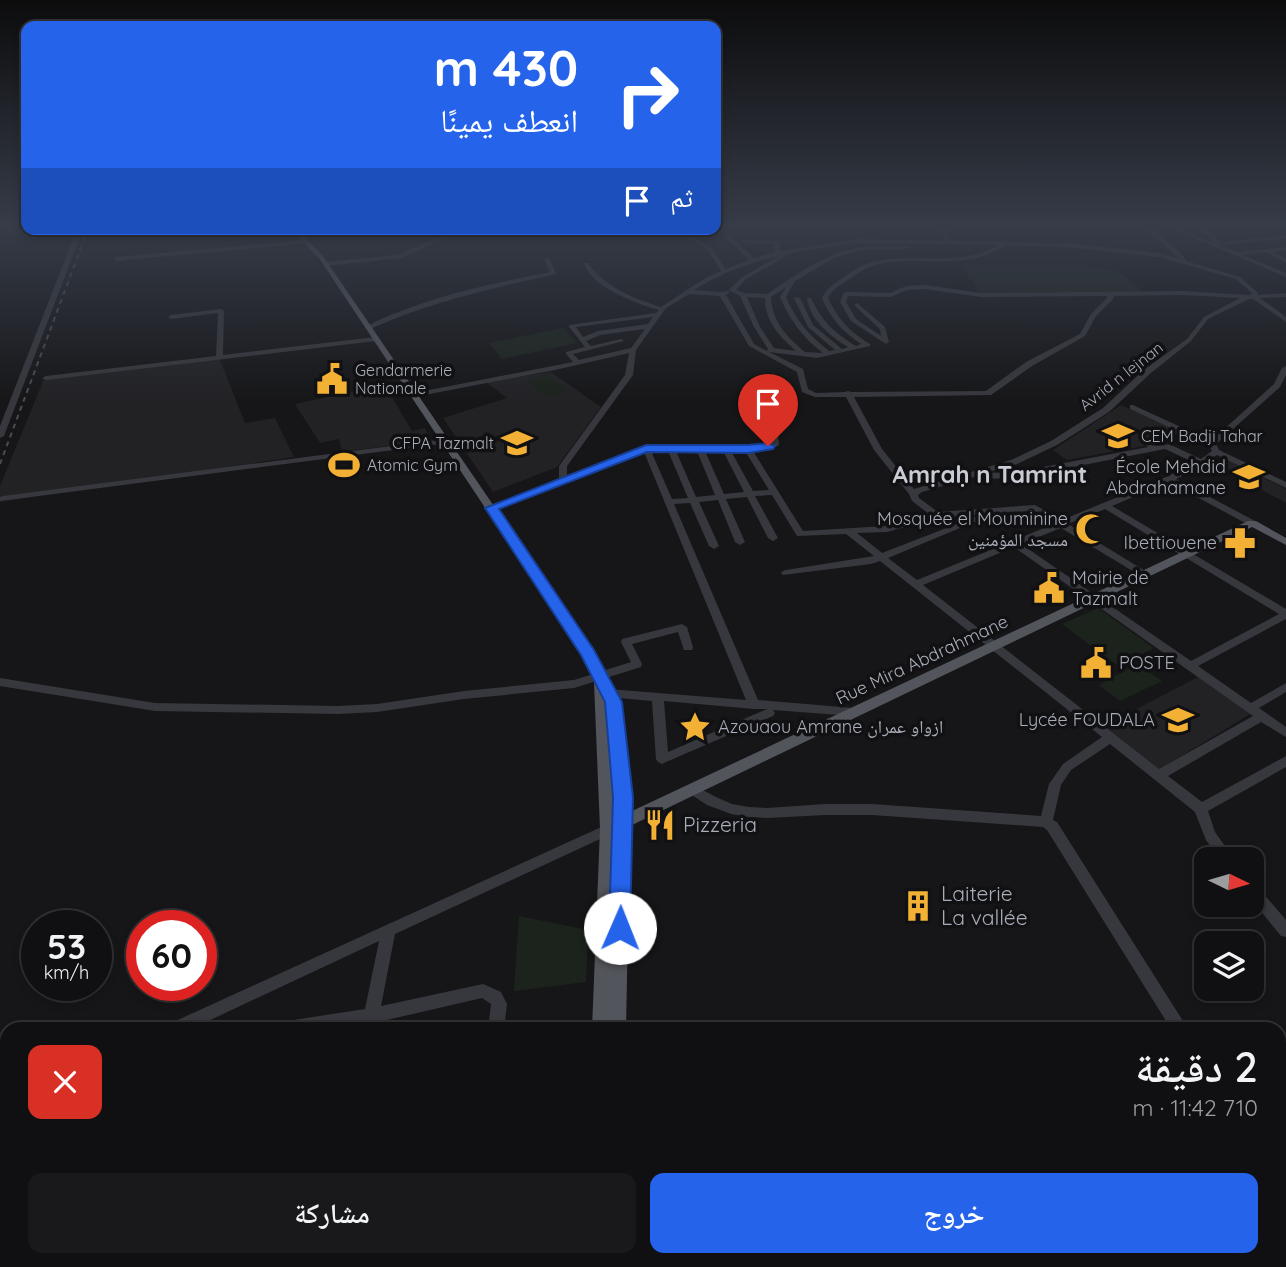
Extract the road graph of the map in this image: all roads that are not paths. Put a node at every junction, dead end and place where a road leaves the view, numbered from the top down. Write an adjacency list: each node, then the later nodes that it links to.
1 (58, 285): 52 (street)
2 (340, 285): 27 (main road)
3 (491, 285): 27 (street)
4 (607, 285): 22 (street)
5 (700, 285): 12 (street)
6 (737, 285): 11 (street)
7 (786, 285): 17 (street)
8 (791, 285): 41 (street)
9 (837, 285): 34 (street)
10 (1246, 285): 18 (street)
11 (732, 290): 14 (street); 15 (street)
12 (688, 292): 14 (street); 22 (street)
13 (1111, 293): 18 (street); 33 (street); 48 (street)
14 (722, 294): 38 (street)
15 (743, 295): 17 (street); 39 (street)
16 (1286, 295): 18 (street)
17 (768, 296): 42 (street)
18 (1251, 297): 25 (street); 62 (street, Avrid n lejnan)
19 (797, 298): 40 (street)
20 (809, 299): 35 (street)
21 (857, 306): 33 (street)
22 (663, 309): 23 (street)
23 (657, 316): 26 (street); 31 (street)
24 (171, 317): 43 (street)
25 (1286, 320)
26 (649, 326): 28 (street); 29 (street)
27 (368, 328): 30 (main road)
28 (625, 329): 29 (street); 31 (street)
29 (641, 337): 37 (street)
30 (376, 339): 43 (street); 49 (main road)
31 (582, 340): 36 (street)
32 (621, 341): 36 (street)
33 (886, 342): 34 (street)
34 (867, 345): 35 (street)
35 (853, 347): 40 (street)
36 (590, 348): 44 (street)
37 (633, 349): 44 (street); 66 (street)
38 (760, 349): 39 (street); 48 (street)
39 (772, 350): 42 (street)
40 (839, 350): 41 (street)
41 (827, 352): 42 (street)
42 (803, 354)
43 (219, 358): 46 (street)
44 (578, 363): 49 (street)
45 (1286, 368): 56 (street)
46 (46, 378)
47 (768, 390): 59 (street)
48 (848, 393): 69 (street)
49 (414, 396): 53 (main road)
50 (1133, 407): 51 (street)
51 (1179, 429): 56 (street); 60 (street)
52 (1, 431)
53 (445, 441): 72 (street); 76 (main road)
54 (670, 447): 55 (street); 57 (street); 73 (street)
55 (646, 448): 66 (street); 74 (street)
56 (1214, 448): 61 (street); 67 (street)
57 (699, 449): 58 (street); 71 (street)
58 (726, 449): 59 (street); 70 (street)
59 (748, 449): 68 (street)
60 (1141, 450): 61 (street); 64 (street)
61 (1202, 463): 65 (street)
62 (991, 470): 63 (street, Avrid n lejnan); 64 (street)
63 (972, 476): 64 (street); 69 (street, Avrid n lejnan)
64 (1003, 477)
65 (1170, 478): 75 (street); 79 (street)
66 (563, 479): 76 (street)
67 (1286, 485)
68 (774, 492): 70 (street); 81 (street)
69 (913, 494): 78 (street)
70 (749, 495): 71 (street); 82 (street)
71 (721, 497): 73 (street); 83 (street)
72 (3, 499)
73 (695, 499): 74 (street); 86 (street)
74 (669, 502): 102 (street)
75 (1106, 506): 80 (street); 87 (street)
76 (492, 508): 97 (main road)
77 (1001, 509): 78 (street); 80 (street); 88 (street)
78 (936, 514): 81 (street)
79 (1252, 523): 84 (main road); 87 (main road, Rue Mira Abdrahmane)
80 (1063, 524): 85 (street); 90 (street)
81 (848, 531): 88 (street)
82 (773, 538)
83 (740, 542)
84 (1286, 542)
85 (1015, 544): 91 (street); 92 (street)
86 (714, 546)
87 (1186, 554): 90 (main road, Rue Mira Abdrahmane); 93 (street)
88 (883, 558): 89 (street); 91 (street)
89 (786, 573)
90 (1144, 574): 92 (main road, Rue Mira Abdrahmane)
91 (915, 585): 94 (street)
92 (1093, 598): 94 (main road, Rue Mira Abdrahmane); 96 (street)
93 (1286, 615): 96 (street)
94 (993, 646): 103 (main road, Rue Mira Abdrahmane); 107 (street)
95 (688, 647): 97 (street)
96 (1190, 666): 104 (street)
97 (599, 676): 98 (street); 100 (main road); 113 (main road)
98 (0, 682)
99 (1286, 687): 104 (street)
100 (608, 692): 101 (street); 113 (main road)
101 (658, 698): 102 (street); 105 (street)
102 (754, 705): 103 (street)
103 (853, 712): 110 (main road, Rue Mira Abdrahmane)
104 (1256, 712): 106 (street); 109 (street)
105 (769, 713)
106 (1286, 733)
107 (1111, 737): 109 (street); 112 (street)
108 (1286, 761): 111 (street)
109 (1159, 775): 111 (street)
110 (691, 789): 112 (street); 113 (main road, Rue Mira Abdrahmane)
111 (1201, 809): 114 (street)
112 (1046, 822): 123 (street)
113 (616, 825): 116 (street); 121 (main road); 122 (main road)
114 (1218, 847)
115 (1264, 905): 117 (street)
116 (388, 929): 118 (street); 119 (street)
117 (1286, 931)
118 (189, 1022)
119 (370, 1022): 120 (street)
120 (497, 1022)
121 (602, 1022)
122 (617, 1022)
123 (1176, 1022)

